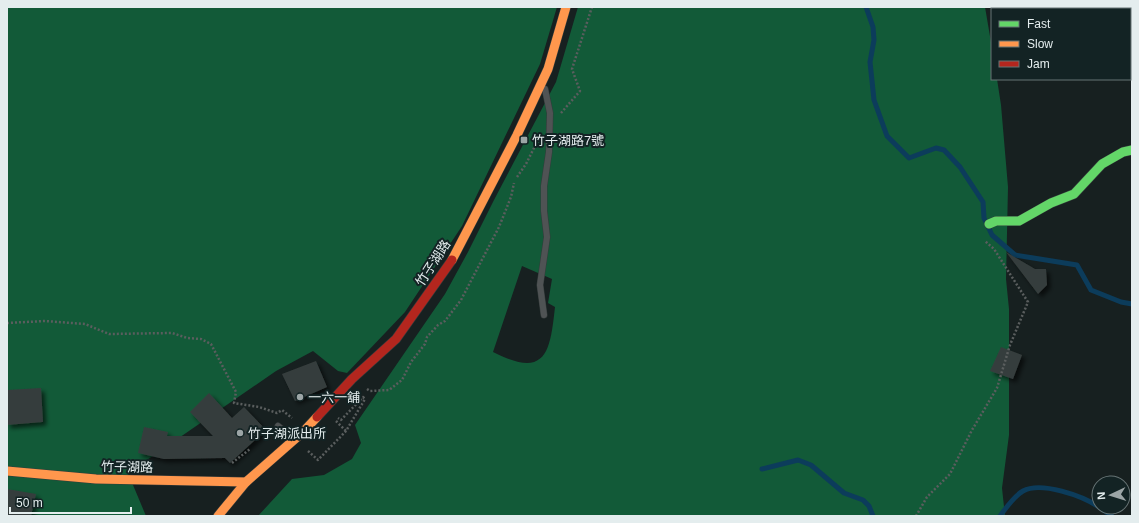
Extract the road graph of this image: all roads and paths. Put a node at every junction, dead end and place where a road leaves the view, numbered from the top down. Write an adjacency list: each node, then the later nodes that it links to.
1 (566, 7): 3 (main road, 竹子湖路)
2 (592, 7): 4 (path)
3 (543, 78): 4 (lane); 15 (main road, 竹子湖路)
4 (549, 126): 7 (lane); 9 (path)
5 (1132, 150): 6 (main road)
6 (985, 226): 22 (path)
7 (544, 315)
8 (7, 323): 11 (path)
9 (364, 388)
10 (336, 416): 14 (path)
11 (292, 418)
12 (333, 419): 14 (path)
13 (278, 426): 15 (lane)
14 (346, 430): 16 (path)
15 (294, 440): 20 (main road, 竹子湖路)
16 (305, 448)
17 (239, 463): 18 (path)
18 (229, 466)
19 (7, 471): 20 (main road, 竹子湖路)
20 (246, 482): 21 (main road, 竹子湖路)
21 (218, 516)
22 (916, 516)

